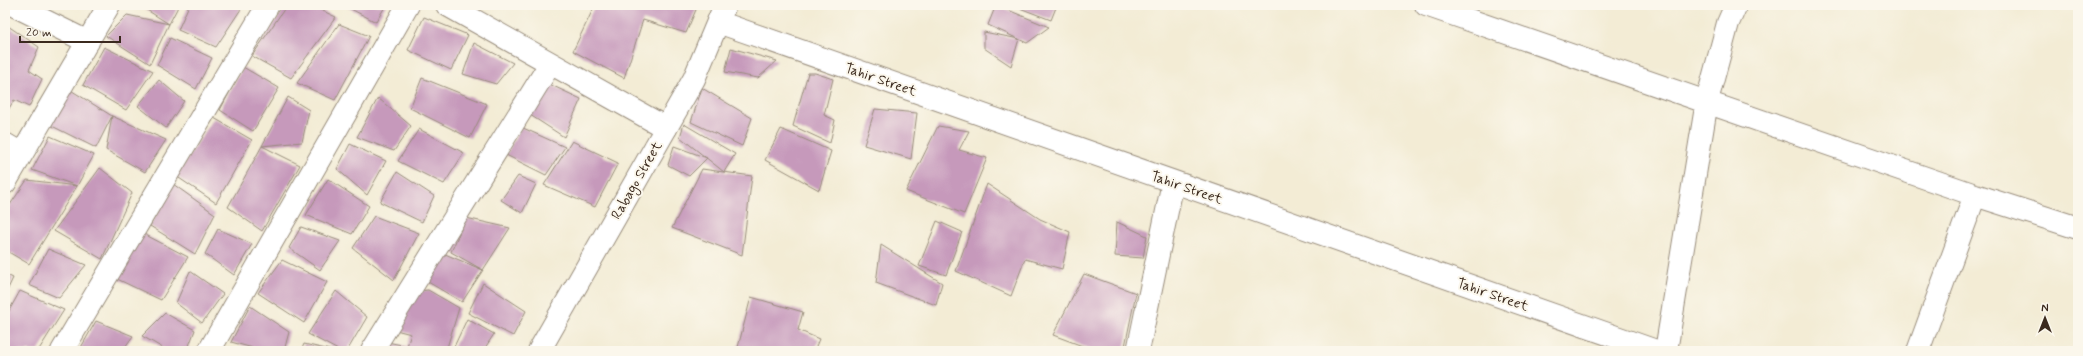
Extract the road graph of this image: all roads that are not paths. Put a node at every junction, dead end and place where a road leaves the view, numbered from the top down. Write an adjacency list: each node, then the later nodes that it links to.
1 (13, 5): 10 (street)
2 (109, 5): 10 (street)
3 (268, 5): 19 (street)
4 (408, 5): 20 (street)
5 (447, 5): 8 (street)
6 (1426, 5): 12 (street)
7 (1736, 5): 12 (street)
8 (474, 12): 11 (street)
9 (722, 14): 13 (street, Rabago Street); 15 (street, Tahir Street)
10 (88, 42): 14 (street)
11 (550, 64): 13 (street); 21 (street)
12 (1707, 101): 17 (street); 25 (street)
13 (666, 128): 22 (street, Rabago Street)
14 (14, 149): 16 (street)
15 (1173, 182): 23 (street); 24 (street, Tahir Street)
16 (5, 183)
17 (1975, 195): 18 (street); 26 (street)
18 (2078, 228)
19 (62, 351)
20 (209, 351)
21 (372, 351)
22 (538, 351)
23 (1138, 351)
24 (1656, 351)
25 (1666, 351)
26 (1918, 351)

